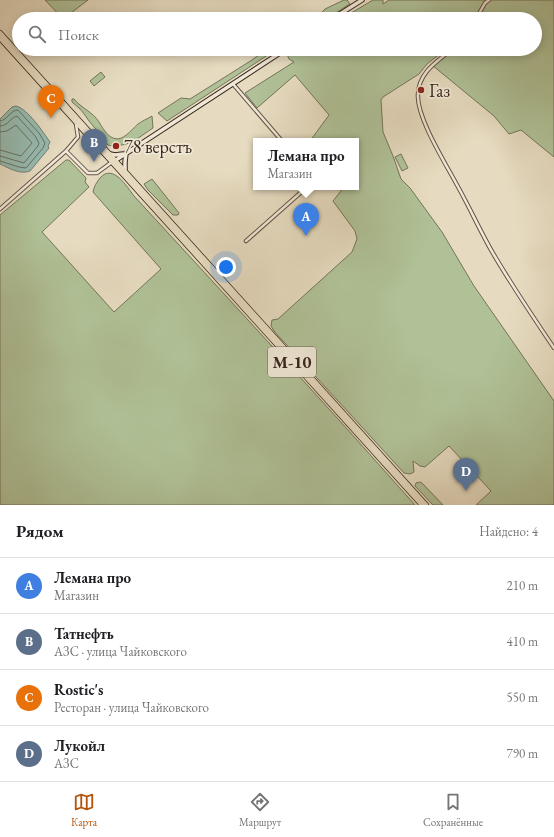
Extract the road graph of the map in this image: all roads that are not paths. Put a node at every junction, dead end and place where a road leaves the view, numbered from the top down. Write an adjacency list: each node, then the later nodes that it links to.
1 (362, 0): 3 (street)
2 (489, 0): 4 (street)
3 (343, 12)
4 (480, 12)
5 (0, 33): 7 (highway, М-10)
6 (0, 38): 8 (highway, М-10)
7 (12, 46)
8 (12, 51)
9 (16, 56): 14 (highway, М-10)
10 (21, 56): 18 (highway, М-10)
11 (275, 56): 13 (street)
12 (444, 56): 24 (street)
13 (233, 84): 15 (street); 17 (street)
14 (75, 121): 16 (street); 19 (highway, М-10)
15 (279, 138)
16 (66, 151): 19 (street); 22 (street)
17 (126, 153): 18 (street); 19 (street); 20 (street)
18 (108, 154): 19 (highway, М-10)
19 (113, 161): 20 (highway, М-10); 25 (highway, М-10)
20 (125, 172): 26 (highway, М-10)
21 (304, 190): 23 (street)
22 (0, 209)
23 (246, 241)
24 (554, 348)
25 (422, 505)
26 (426, 505)

